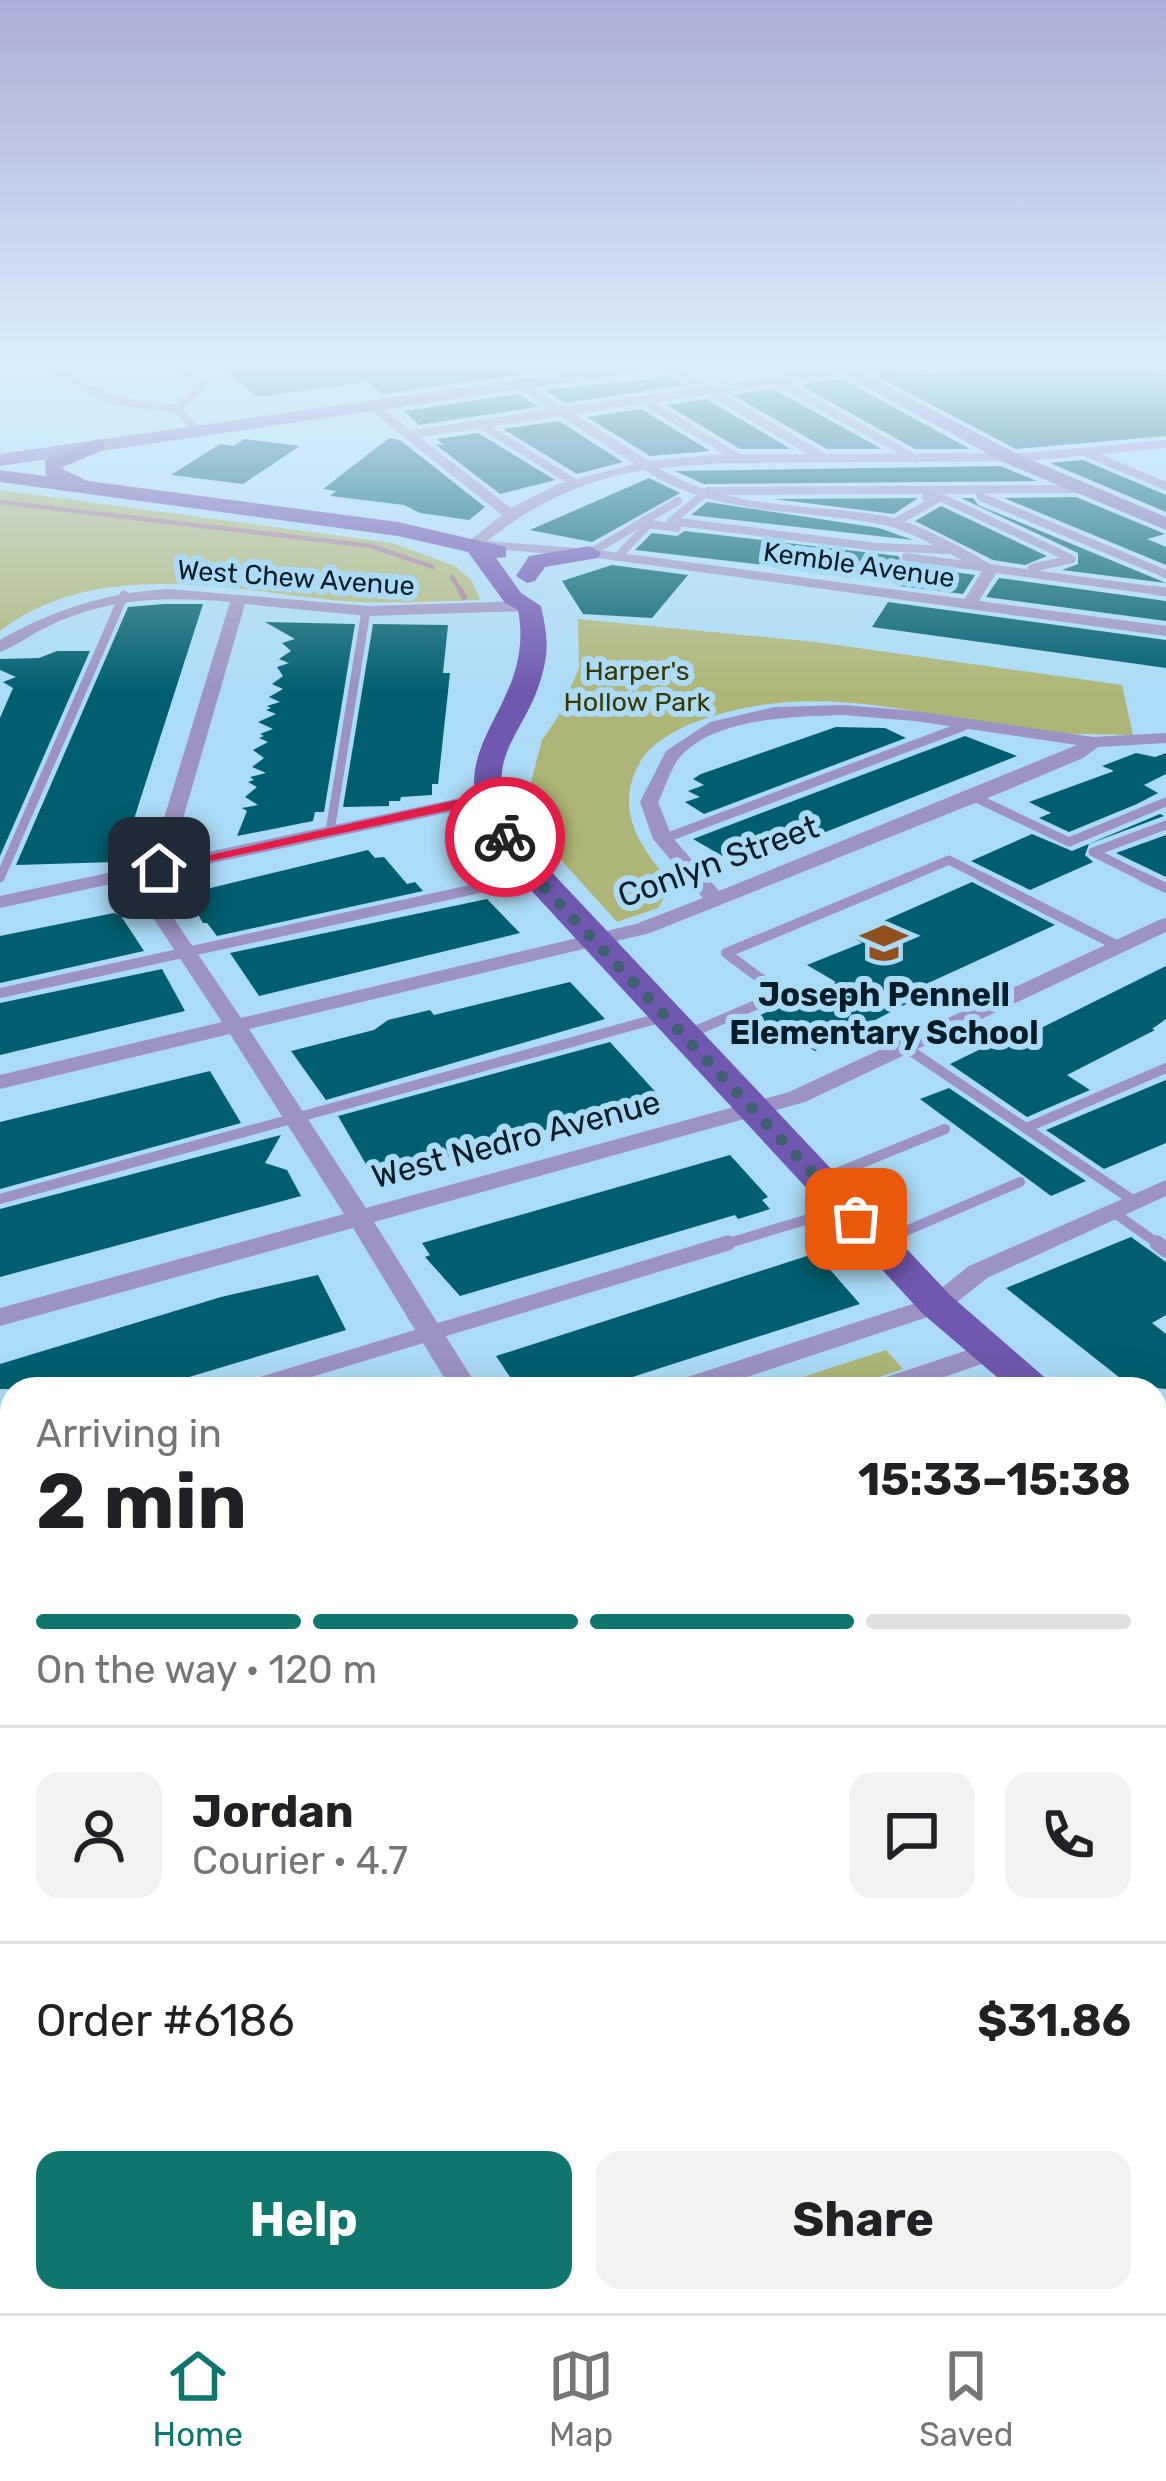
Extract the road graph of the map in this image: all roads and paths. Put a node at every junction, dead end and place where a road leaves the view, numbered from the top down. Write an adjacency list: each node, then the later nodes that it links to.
1 (0, 476): 9 (main road)
2 (60, 476): 9 (main road)
3 (461, 476): 16 (street)
4 (563, 476): 8 (lane)
5 (598, 476): 8 (street)
6 (658, 476): 12 (street)
7 (1052, 476): 10 (street)
8 (573, 482): 16 (street)
9 (83, 486): 19 (main road)
10 (1083, 489): 11 (lane); 18 (street)
11 (979, 490): 12 (lane); 25 (lane)
12 (702, 494): 15 (street); 20 (lane)
13 (940, 497): 15 (lane); 17 (lane); 24 (lane)
14 (678, 501): 21 (lane)
15 (772, 507): 17 (street)
16 (508, 513): 19 (street)
17 (894, 523): 20 (street)
18 (1166, 524)
19 (474, 544): 21 (street, Kemble Avenue); 26 (main road); 31 (main road)
20 (951, 550): 23 (street)
21 (590, 553): 22 (street, Kemble Avenue); 26 (main road)
22 (618, 556): 23 (lane); 30 (street, Kemble Avenue)
23 (986, 567): 24 (lane); 30 (street)
24 (1020, 571): 27 (lane)
25 (1166, 574)
26 (526, 576): 31 (main road)
27 (1166, 592)
28 (124, 595): 29 (street, West Chew Avenue); 34 (street, West Chew Avenue); 46 (lane)
29 (239, 597): 32 (street, West Chew Avenue); 44 (street)
30 (969, 605): 33 (street, Kemble Avenue)
31 (529, 606): 32 (street, West Chew Avenue); 39 (main road)
32 (366, 611): 42 (lane)
33 (1166, 631)
34 (0, 646)
35 (964, 726): 37 (street); 43 (lane); 43 (street)
36 (1166, 738): 37 (street, Conlyn Street)
37 (1093, 742): 38 (street, Conlyn Street)
38 (974, 797): 40 (lane); 48 (street, Conlyn Street)
39 (488, 798): 42 (street); 45 (main road)
40 (1166, 802)
41 (1166, 825): 47 (lane)
42 (330, 831): 44 (street)
43 (663, 838): 48 (street)
44 (159, 868): 49 (street); 53 (street)
45 (534, 876): 51 (main road); 53 (lane)
46 (0, 878)
47 (1166, 888)
48 (717, 901): 51 (street, Conlyn Street)
49 (0, 902)
50 (1166, 924): 52 (street, West Nedro Avenue)
51 (594, 938): 55 (street, Conlyn Street); 56 (main road)
52 (1118, 946): 56 (lane); 57 (street, West Nedro Avenue)
53 (185, 951): 54 (lane); 55 (street)
54 (0, 992)
55 (232, 1025): 59 (street, Conlyn Street); 61 (street)
56 (677, 1026): 60 (main road); 61 (lane)
57 (905, 1047): 60 (street, West Nedro Avenue); 62 (lane)
58 (1166, 1068): 62 (lane)
59 (0, 1082)
60 (754, 1108): 66 (main road); 69 (street, West Nedro Avenue)
61 (298, 1119): 67 (lane); 69 (street)
62 (1026, 1128): 68 (lane)
63 (945, 1129): 66 (lane)
64 (1020, 1182): 70 (lane)
65 (1166, 1187): 68 (street)
66 (834, 1194): 70 (main road); 74 (lane)
67 (0, 1198)
68 (1123, 1206): 71 (lane); 72 (street)
69 (355, 1217): 73 (street, West Nedro Avenue); 74 (street)
70 (878, 1242): 72 (main road)
71 (1166, 1250)
72 (938, 1304): 75 (main road); 78 (street)
73 (0, 1317)
74 (428, 1333): 76 (lane); 77 (street)
75 (993, 1371): 79 (street)
76 (285, 1377)
77 (457, 1377)
78 (718, 1377)
79 (956, 1377)

